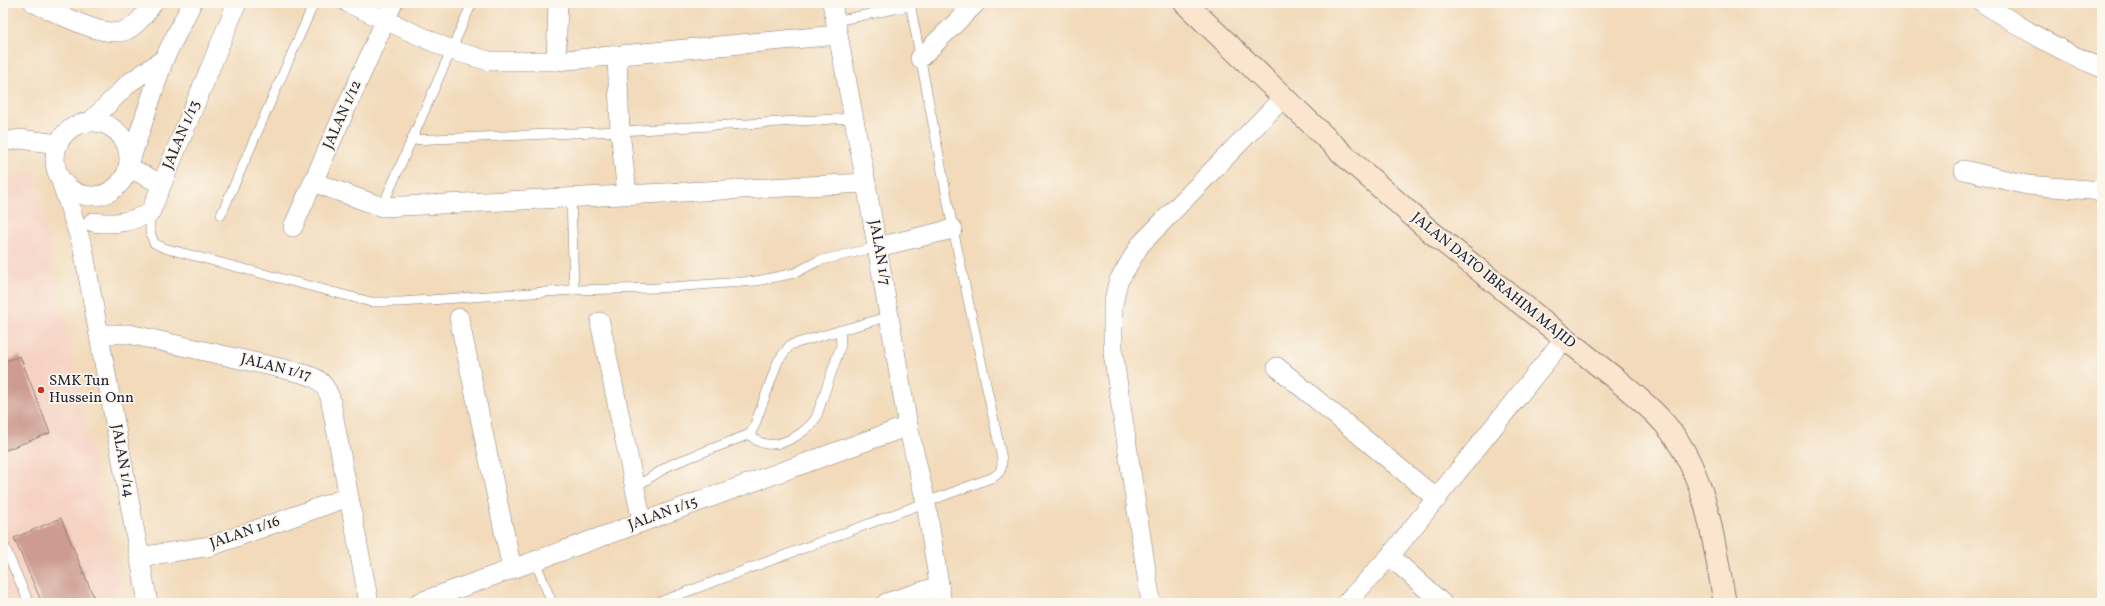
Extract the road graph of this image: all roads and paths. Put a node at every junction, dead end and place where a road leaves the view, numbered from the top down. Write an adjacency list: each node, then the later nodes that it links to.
1 (34, 3): 2 (street)
2 (153, 3)
3 (192, 3): 20 (street)
4 (237, 3): 35 (street, JALAN 1/13)
5 (314, 3): 42 (lane)
6 (348, 3): 15 (street)
7 (393, 3): 15 (street, JALAN 1/12)
8 (472, 3): 17 (lane)
9 (558, 3): 21 (street)
10 (832, 3): 16 (street, JALAN 1/7)
11 (976, 3): 19 (street)
12 (1185, 3): 23 (street, JALAN DATO IBRAHIM MAJID)
13 (1982, 3): 22 (street)
14 (910, 4): 16 (lane); 19 (lane)
15 (385, 20): 17 (street); 33 (street, JALAN 1/12)
16 (836, 28): 18 (street); 24 (street, JALAN 1/7)
17 (451, 50): 21 (street); 27 (lane)
18 (617, 56): 21 (street); 26 (street)
19 (920, 58): 45 (lane)
20 (164, 59): 25 (street); 30 (street)
21 (556, 61)
22 (2102, 68)
23 (1284, 97): 54 (street, JALAN DATO IBRAHIM MAJID); 76 (street)
24 (853, 118): 26 (lane); 34 (street, JALAN 1/7)
25 (90, 122): 29 (street); 30 (street)
26 (620, 131): 27 (lane); 38 (street)
27 (411, 140): 40 (lane)
28 (3, 142): 29 (street)
29 (58, 144): 32 (street)
30 (128, 167): 35 (street); 36 (street)
31 (1964, 170): 37 (street)
32 (60, 178): 36 (street); 47 (street, JALAN 1/14)
33 (313, 182): 40 (street); 44 (street, JALAN 1/12)
34 (866, 183): 38 (street); 46 (street, JALAN 1/7)
35 (161, 184): 41 (street, JALAN 1/13)
36 (115, 188): 43 (street)
37 (2102, 191)
38 (627, 194): 39 (street)
39 (571, 197): 40 (street); 48 (lane)
40 (382, 207)
41 (150, 213): 43 (street); 48 (lane)
42 (221, 215)
43 (93, 222): 47 (street)
44 (293, 228)
45 (953, 229): 46 (street); 61 (lane)
46 (878, 247): 48 (lane); 49 (street, JALAN 1/7)
47 (83, 248): 53 (street, JALAN 1/14)
48 (574, 290)
49 (890, 316): 52 (lane); 56 (street, JALAN 1/7)
50 (459, 318): 67 (street)
51 (600, 322): 58 (street)
52 (840, 330): 57 (lane); 57 (lane)
53 (100, 334): 59 (street, JALAN 1/17); 65 (street, JALAN 1/14)
54 (1564, 339): 60 (street); 79 (street, JALAN DATO IBRAHIM MAJID)
55 (1277, 367): 60 (street)
56 (908, 426): 61 (street, JALAN 1/7); 62 (street, JALAN 1/15)
57 (750, 434): 58 (lane)
58 (634, 488): 62 (street)
59 (348, 497): 65 (street, JALAN 1/16); 71 (street, JALAN 1/17)
60 (1437, 499): 64 (street)
61 (926, 503): 68 (street, JALAN 1/7); 74 (lane)
62 (642, 522): 66 (street, JALAN 1/15)
63 (3, 543): 69 (lane)
64 (1390, 556): 77 (street); 78 (street)
65 (139, 558): 70 (street, JALAN 1/14)
66 (535, 561): 67 (street, JALAN 1/15); 73 (lane)
67 (512, 569): 72 (street, JALAN 1/15)
68 (940, 595): 75 (street)
69 (29, 603)
70 (148, 603)
71 (369, 603)
72 (418, 603)
73 (552, 603)
74 (657, 603)
75 (886, 603)
76 (1151, 603)
77 (1346, 603)
78 (1442, 603)
79 (1725, 603)

